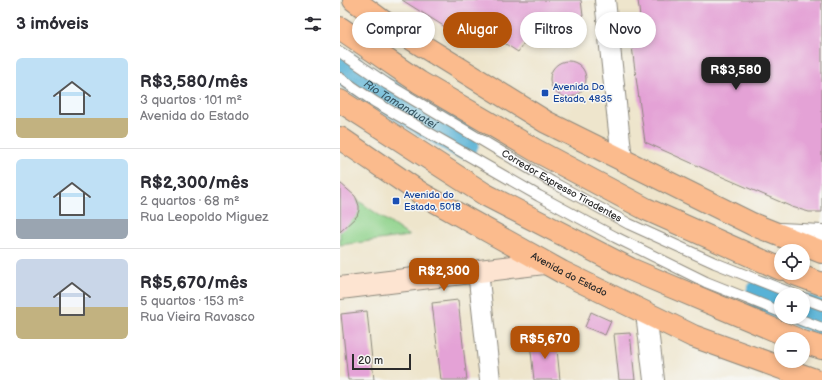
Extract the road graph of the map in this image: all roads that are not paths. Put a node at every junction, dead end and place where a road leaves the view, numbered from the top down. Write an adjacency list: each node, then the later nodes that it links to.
1 (354, 0): 8 (main road)
2 (605, 0): 8 (street)
3 (340, 28): 13 (main road)
4 (340, 52): 18 (lane, Corredor Expresso Tiradentes)
5 (340, 78): 21 (lane, Corredor Expresso Tiradentes)
6 (340, 101): 25 (main road)
7 (340, 138): 12 (main road, Avenida do Estado)
8 (622, 160): 9 (main road)
9 (775, 233): 10 (street); 11 (main road)
10 (822, 235)
11 (822, 252)
12 (544, 262): 14 (main road); 22 (main road, Avenida do Estado)
13 (774, 266)
14 (478, 271): 17 (main road); 28 (street)
15 (810, 280): 16 (main road)
16 (822, 284)
17 (340, 288)
18 (778, 288)
19 (810, 301): 20 (lane)
20 (822, 305)
21 (774, 309)
22 (646, 312): 29 (street); 30 (main road, Avenida do Estado)
23 (810, 323): 24 (lane)
24 (822, 328)
25 (779, 332)
26 (810, 344): 27 (main road)
27 (822, 348)
28 (490, 380)
29 (654, 380)
30 (815, 380)

